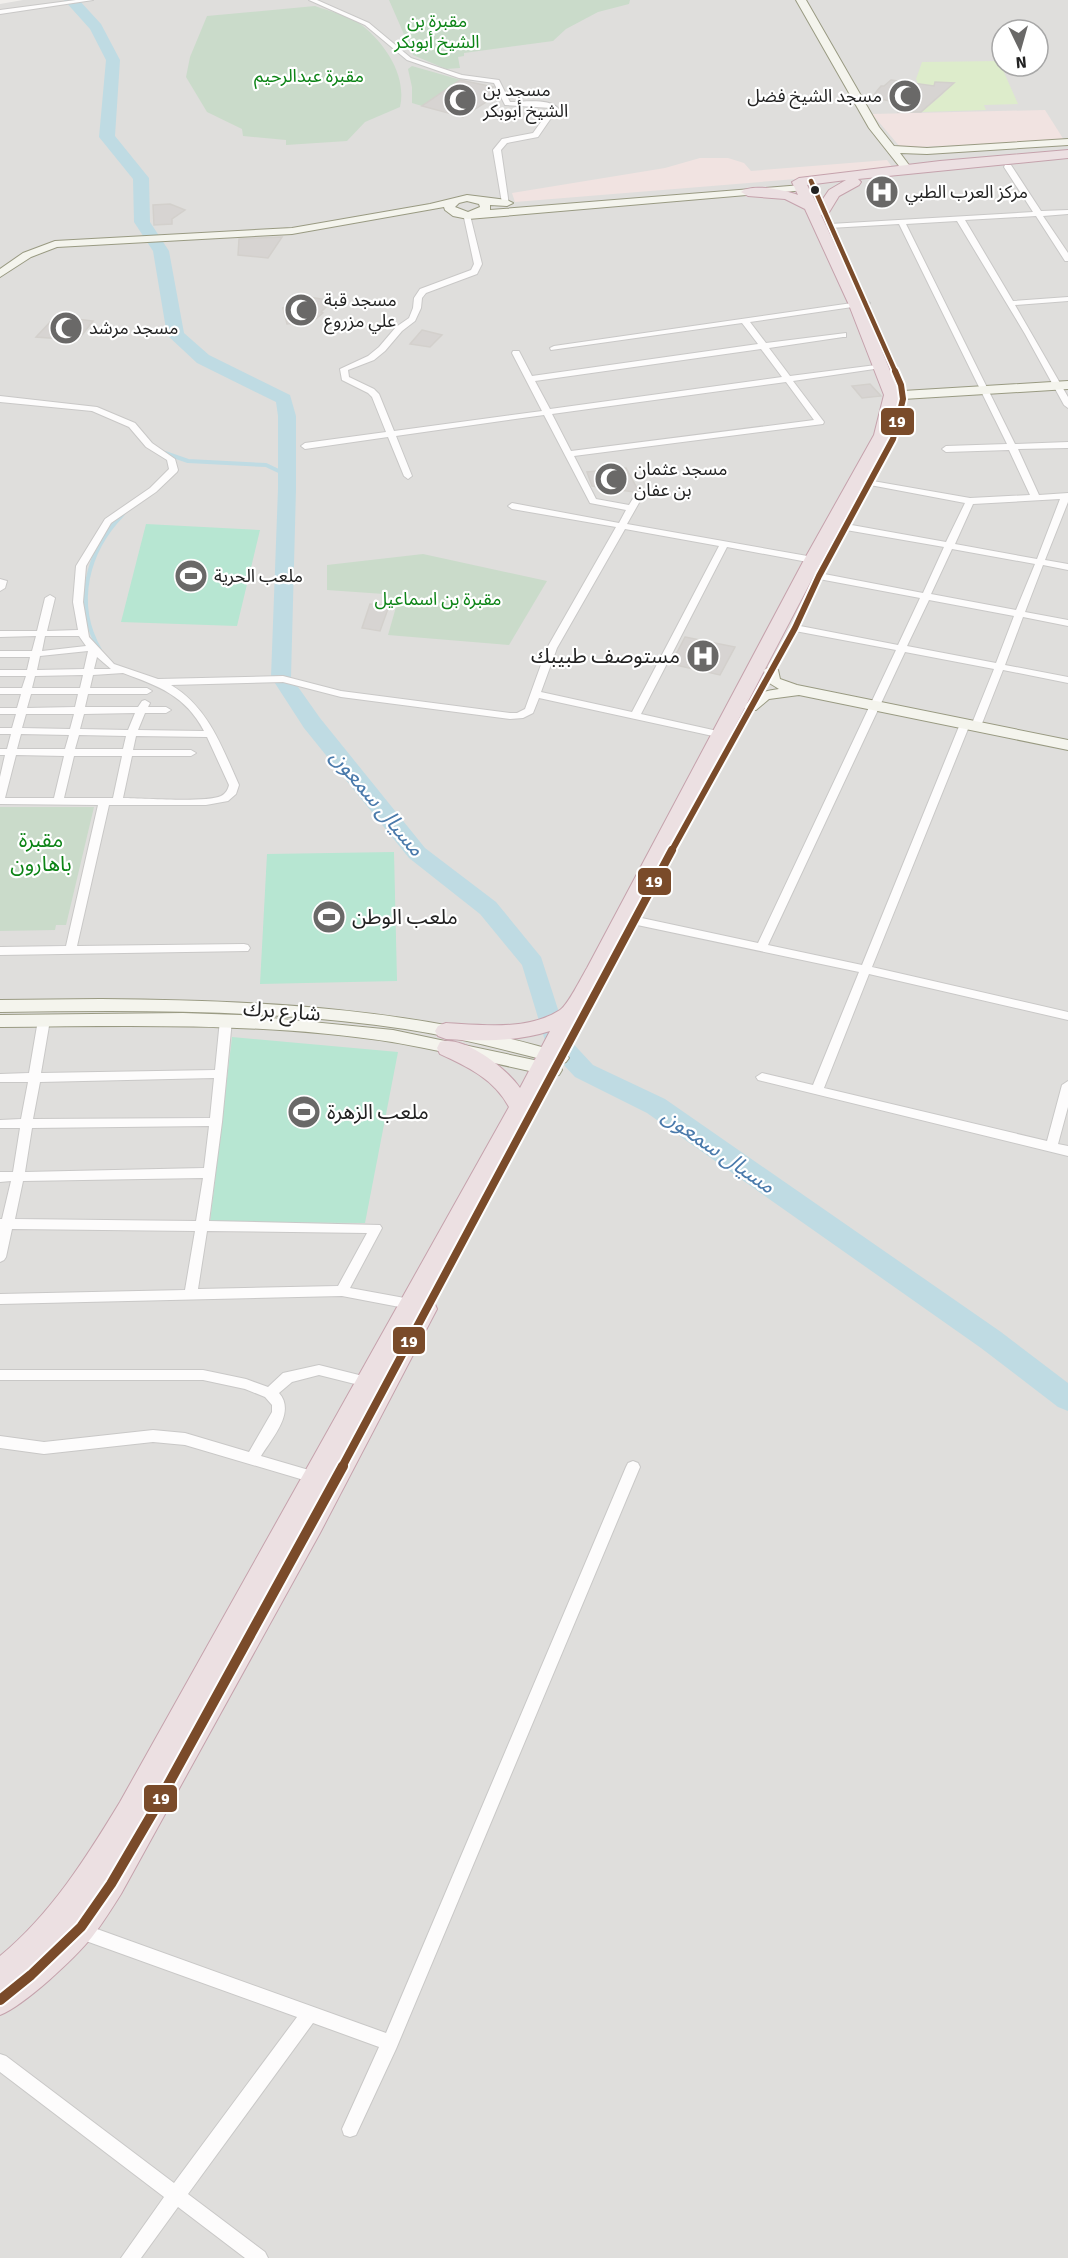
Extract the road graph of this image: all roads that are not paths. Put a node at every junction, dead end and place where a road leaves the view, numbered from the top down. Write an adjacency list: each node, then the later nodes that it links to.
1 (90, 0): 4 (street)
2 (312, 0): 16 (street)
3 (801, 0): 6 (main road)
4 (0, 12)
5 (1068, 142): 6 (main road)
6 (891, 149): 10 (main road)
7 (1068, 154): 10 (highway)
8 (1068, 162): 9 (highway)
9 (1008, 167): 11 (highway); 20 (street)
10 (907, 169): 13 (highway)
11 (854, 182): 13 (highway); 13 (highway)
12 (748, 192): 13 (main road); 13 (highway); 19 (main road)
13 (813, 198): 16 (main road); 22 (street); 27 (highway)
14 (455, 200): 15 (main road); 17 (main road); 19 (main road)
15 (478, 200): 16 (main road); 19 (main road)
16 (506, 203)
17 (410, 210): 19 (main road); 24 (main road)
18 (1068, 212): 20 (street)
19 (466, 214): 42 (street)
20 (1039, 214): 21 (street); 23 (street)
21 (960, 219): 22 (street); 26 (street)
22 (902, 223): 37 (street)
23 (1068, 259)
24 (0, 274)
25 (1068, 299): 26 (street)
26 (1011, 303): 36 (street)
27 (861, 304): 28 (street); 33 (highway); 38 (highway)
28 (744, 320): 30 (street); 31 (street)
29 (843, 335): 30 (street)
30 (763, 346): 34 (street); 35 (street)
31 (554, 348)
32 (516, 353): 35 (street)
33 (881, 366): 34 (street); 57 (highway)
34 (786, 378): 41 (street); 47 (street)
35 (530, 379): 41 (street)
36 (1063, 385): 37 (main road); 40 (street)
37 (986, 391): 38 (main road); 45 (street)
38 (903, 395): 49 (highway)
39 (0, 399): 69 (street)
40 (1068, 405)
41 (547, 411): 42 (street); 47 (street)
42 (391, 433): 44 (street); 48 (street)
43 (1068, 445): 45 (street)
44 (305, 446)
45 (1012, 447): 46 (street); 52 (street)
46 (946, 449)
47 (568, 454): 55 (street)
48 (408, 476)
49 (870, 482): 53 (street); 57 (highway)
50 (640, 494): 55 (street)
51 (1067, 496): 52 (street); 60 (street)
52 (1036, 498): 53 (street)
53 (970, 501): 59 (street)
54 (512, 506): 56 (street)
55 (632, 508): 56 (street)
56 (621, 526): 58 (street); 89 (street)
57 (839, 526): 59 (street); 62 (highway)
58 (724, 544): 62 (street); 97 (street)
59 (949, 546): 60 (street); 63 (street)
60 (1040, 562): 61 (street); 65 (street)
61 (1068, 567)
62 (816, 568): 63 (street); 67 (highway); 104 (highway)
63 (925, 596): 65 (street); 71 (street)
64 (50, 598): 68 (street)
65 (1019, 614): 66 (street); 75 (street)
66 (1068, 623)
67 (795, 628): 71 (street); 76 (highway)
68 (41, 633): 69 (street); 70 (street); 74 (street)
69 (83, 633): 72 (street)
70 (0, 634)
71 (901, 647): 75 (street); 90 (street)
72 (94, 648): 74 (street); 78 (street); 79 (street)
73 (0, 654): 74 (street)
74 (36, 654): 77 (street)
75 (999, 666): 82 (street); 98 (street)
76 (771, 670): 88 (main road); 91 (highway)
77 (31, 672): 78 (street); 80 (street); 86 (street)
78 (88, 672): 79 (street); 84 (street)
79 (127, 672): 81 (street)
80 (0, 673)
81 (139, 676): 83 (street); 87 (street)
82 (1068, 680)
83 (160, 682): 89 (street); 103 (street)
84 (84, 690): 86 (street); 87 (street); 93 (street)
85 (0, 691): 86 (street)
86 (26, 691): 96 (street)
87 (147, 691): 92 (street)
88 (809, 693): 90 (main road); 91 (main road)
89 (535, 694): 97 (street)
90 (873, 706): 98 (main road); 116 (street)
91 (751, 707): 115 (highway)
92 (141, 709): 93 (street); 94 (street); 102 (street)
93 (79, 710): 96 (street); 101 (street)
94 (166, 710)
95 (0, 711): 96 (street)
96 (22, 711): 100 (street)
97 (636, 716): 104 (street)
98 (970, 725): 105 (main road); 120 (street)
99 (0, 731): 100 (street)
100 (16, 731): 101 (street); 106 (street)
101 (75, 732): 102 (street); 107 (street)
102 (132, 732): 103 (street); 108 (street)
103 (210, 734): 114 (street)
104 (722, 735): 115 (highway)
105 (1068, 745)
106 (6, 752): 107 (street); 110 (street)
107 (70, 752): 108 (street); 112 (street)
108 (128, 752): 109 (street); 114 (street)
109 (191, 753)
110 (0, 797)
111 (0, 801): 112 (street)
112 (58, 802): 113 (street)
113 (104, 802): 114 (street); 118 (street)
114 (117, 803)
115 (628, 919): 116 (street); 122 (highway); 128 (highway)
116 (762, 947): 120 (street)
117 (244, 948): 118 (street)
118 (71, 950): 119 (street)
119 (0, 951)
120 (867, 970): 123 (street); 134 (street)
121 (0, 1006): 127 (main road, شارع برك)
122 (569, 1014): 127 (highway); 128 (highway)
123 (1068, 1016)
124 (44, 1020): 125 (main road, شارع برك); 126 (main road, شارع برك); 131 (street)
125 (226, 1020): 127 (main road, شارع برك); 129 (street)
126 (0, 1021)
127 (447, 1039): 128 (main road, شارع برك); 135 (highway)
128 (551, 1063): 135 (highway); 158 (highway)
129 (221, 1074): 131 (street); 136 (street)
130 (0, 1077): 131 (street)
131 (35, 1077): 138 (street)
132 (762, 1077): 134 (street)
133 (1068, 1085): 139 (street)
134 (817, 1090): 139 (street)
135 (521, 1108): 150 (highway)
136 (216, 1122): 138 (street); 141 (street)
137 (0, 1124): 138 (street)
138 (27, 1124): 142 (street)
139 (1051, 1147): 140 (street)
140 (1068, 1151)
141 (210, 1173): 142 (street); 145 (street)
142 (18, 1176): 143 (street); 144 (street)
143 (0, 1177)
144 (4, 1224): 145 (street); 146 (street)
145 (203, 1228): 147 (street); 148 (street)
146 (0, 1257)
147 (342, 1291): 148 (street); 150 (street)
148 (191, 1294): 149 (street)
149 (0, 1299)
150 (410, 1304): 152 (highway)
151 (0, 1375): 153 (street)
152 (367, 1382): 153 (street); 157 (highway)
153 (270, 1393): 155 (street)
154 (0, 1442): 155 (street)
155 (252, 1459): 157 (street)
156 (633, 1467): 162 (street)
157 (314, 1477): 159 (highway)
158 (81, 1928): 160 (highway); 161 (street)
159 (0, 1975)
160 (0, 2000)
161 (309, 2015): 162 (street); 165 (street)
162 (390, 2043): 164 (street)
163 (0, 2062): 165 (street)
164 (350, 2128)
165 (175, 2194): 166 (street); 167 (street)
166 (130, 2258)
167 (259, 2258)

